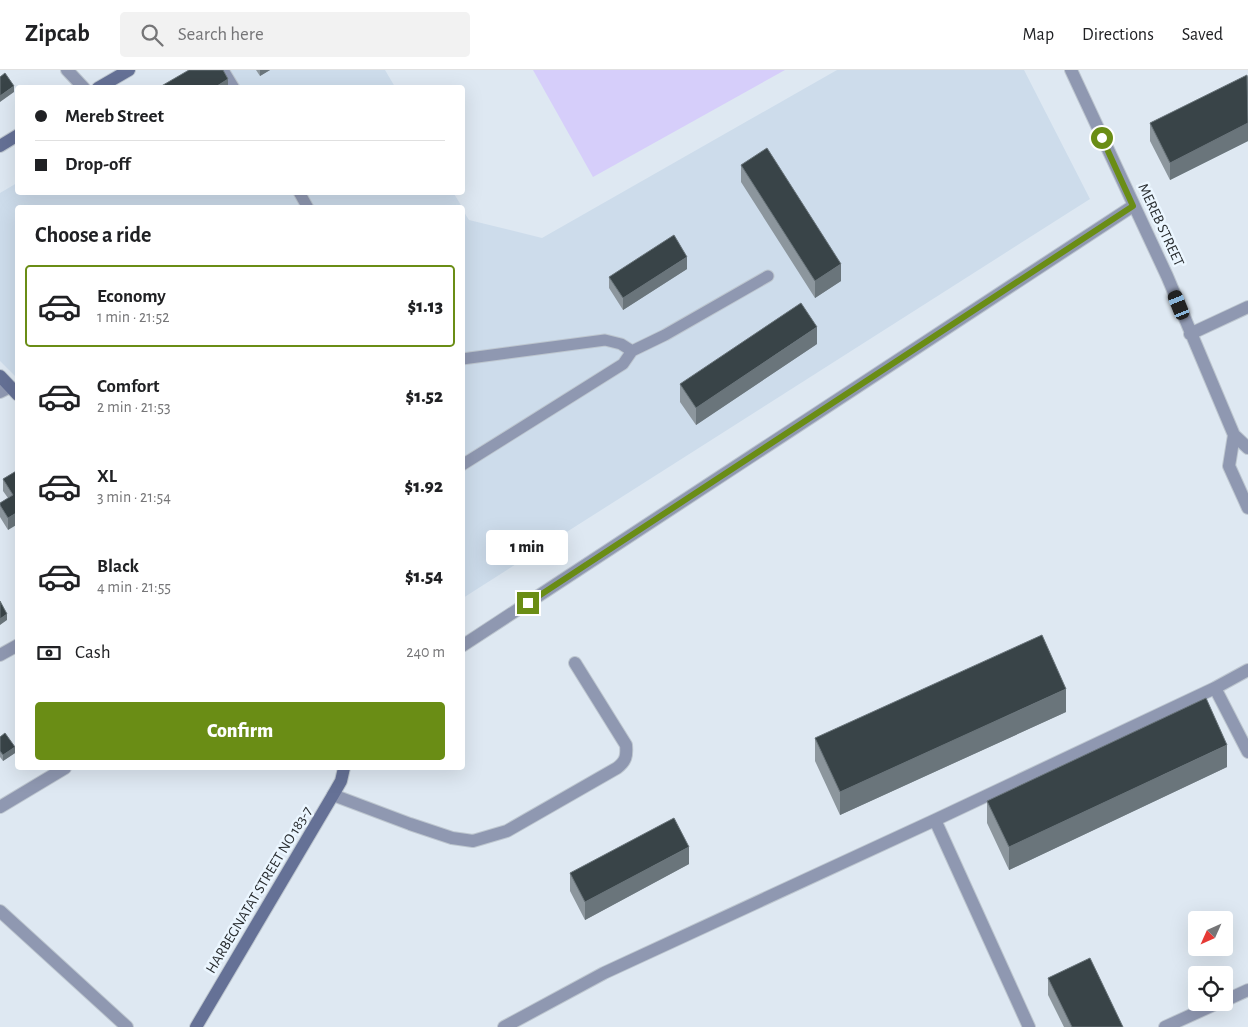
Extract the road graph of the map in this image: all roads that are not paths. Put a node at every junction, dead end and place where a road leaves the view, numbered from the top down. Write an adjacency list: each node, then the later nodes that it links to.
1 (67, 70): 5 (street)
2 (129, 70): 6 (main road)
3 (223, 70): 7 (lane)
4 (1071, 70): 10 (street, MEREB STREET)
5 (81, 85)
6 (103, 85)
7 (232, 85)
8 (15, 137): 9 (main road)
9 (0, 146)
10 (1133, 206): 13 (street, MEREB STREET); 22 (street)
11 (768, 276): 14 (lane)
12 (1248, 307): 13 (street)
13 (1190, 334): 18 (street, MEREB STREET)
14 (632, 351): 15 (lane); 20 (lane)
15 (465, 359)
16 (0, 376): 17 (main road)
17 (9, 391)
18 (1234, 435): 19 (street); 21 (street)
19 (1248, 448)
20 (465, 462)
21 (1248, 508)
22 (465, 644)
23 (15, 648): 24 (street)
24 (0, 655)
25 (575, 662): 31 (street)
26 (1248, 670): 27 (street)
27 (1215, 688): 28 (street); 33 (street)
28 (1248, 752)
29 (62, 770): 32 (street)
30 (344, 770): 31 (main road, HARBEGNATAT STREET NO 183-7)
31 (334, 795): 39 (main road, HARBEGNATAT STREET NO 183-7)
32 (0, 807)
33 (935, 820): 40 (street); 41 (street)
34 (0, 911): 38 (street)
35 (1248, 990): 36 (street)
36 (1233, 997)
37 (1201, 1011): 42 (street)
38 (127, 1027)
39 (196, 1027)
40 (504, 1027)
41 (1029, 1027)
42 (1165, 1027)

